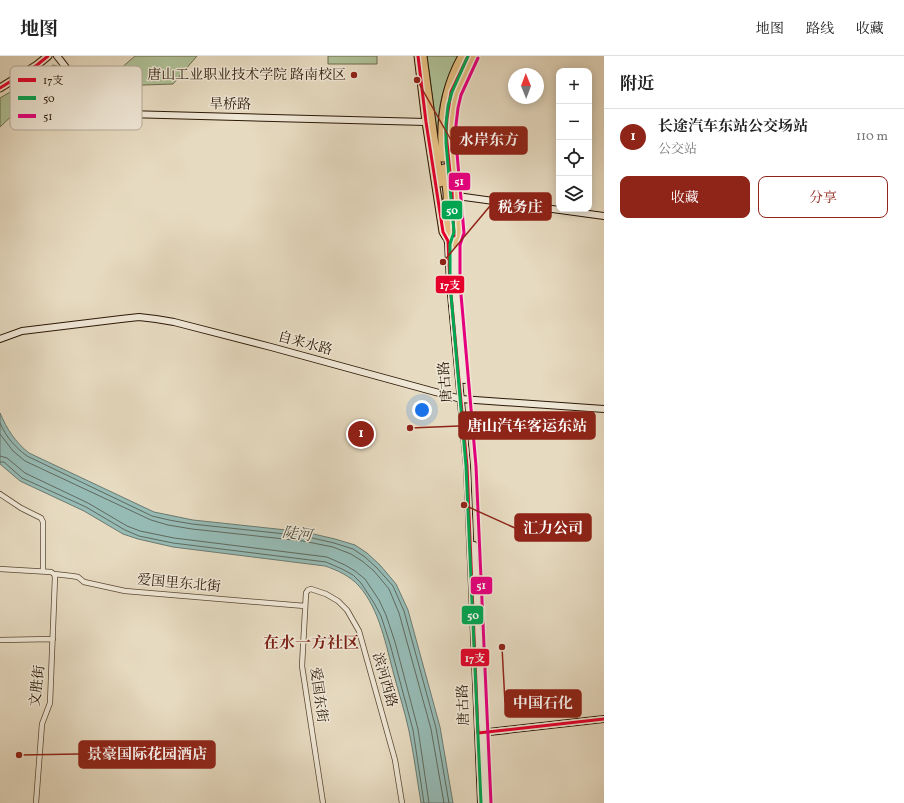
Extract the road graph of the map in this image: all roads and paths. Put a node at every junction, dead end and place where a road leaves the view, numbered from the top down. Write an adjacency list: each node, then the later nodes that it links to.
1 (41, 56): 9 (main road)
2 (48, 56): 10 (main road)
3 (57, 56): 11 (street, 旱桥路)
4 (418, 56): 17 (main road)
5 (423, 56): 18 (main road)
6 (462, 56): 18 (main road)
7 (468, 56): 18 (main road)
8 (474, 56): 18 (main road)
9 (25, 66)
10 (35, 66)
11 (65, 66)
12 (10, 76): 13 (main road)
13 (0, 82)
14 (10, 82): 15 (main road)
15 (0, 88)
16 (142, 114): 17 (street, 旱桥路)
17 (426, 122): 20 (main road)
18 (449, 194): 19 (street); 20 (main road); 20 (main road)
19 (604, 216)
20 (451, 242): 22 (street, 唐古路)
21 (0, 339): 22 (street, 自来水路)
22 (463, 399): 23 (street, 自来水路); 33 (street, 唐古路)
23 (604, 409)
24 (0, 494): 26 (street)
25 (0, 569): 26 (street, 爱国里东北街)
26 (43, 570): 27 (street, 爱国里东北街)
27 (53, 573): 29 (street, 爱国里东北街); 30 (street, 文胜街)
28 (308, 590): 29 (street, 爱国东街); 36 (street, 滨河西路)
29 (305, 606): 35 (street, 爱国东街)
30 (53, 639): 31 (street); 34 (street, 文胜街)
31 (0, 640)
32 (604, 719): 33 (street)
33 (480, 733): 37 (street, 唐古路); 38 (street, 唐古路)
34 (36, 803)
35 (323, 803)
36 (402, 803)
37 (481, 803)
38 (486, 803)

